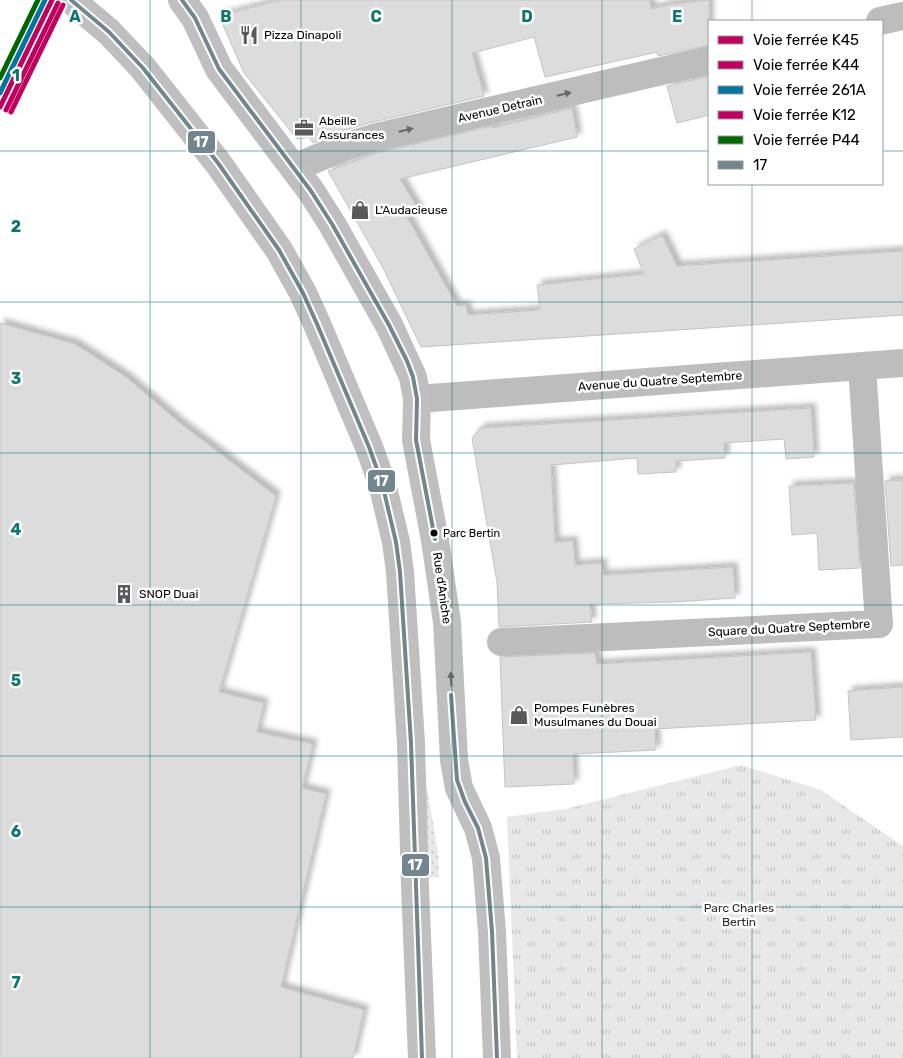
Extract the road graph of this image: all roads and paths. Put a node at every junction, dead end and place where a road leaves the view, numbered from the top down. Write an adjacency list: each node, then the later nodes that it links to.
1 (71, 0): 11 (main road)
2 (182, 0): 6 (main road, Rue d'Aniche)
3 (903, 16): 4 (street)
4 (883, 20)
5 (708, 60): 6 (street, Avenue Detrain, one-way to 5)
6 (294, 168): 9 (main road, Rue d'Aniche)
7 (903, 363): 8 (street, Avenue du Quatre Septembre)
8 (862, 366): 9 (street, Avenue du Quatre Septembre); 10 (street, Square du Quatre Septembre)
9 (417, 399): 12 (main road, Rue d'Aniche, one-way to 9)
10 (501, 642)
11 (422, 1058)
12 (497, 1058)

